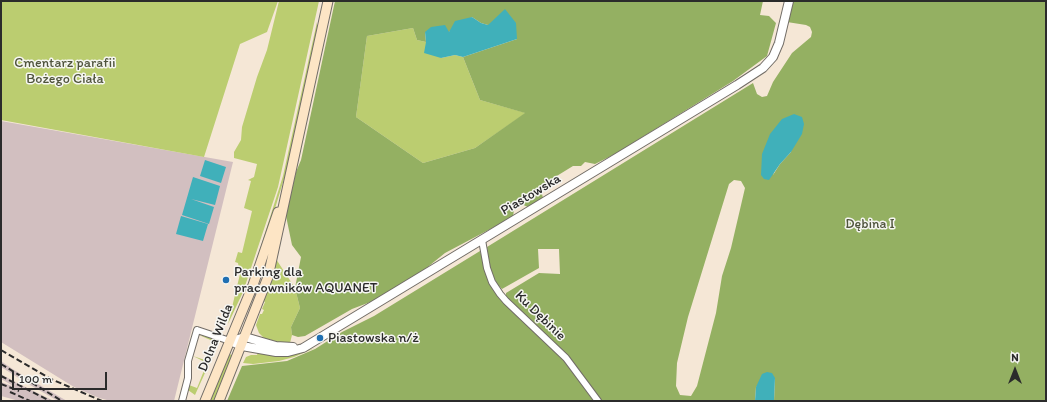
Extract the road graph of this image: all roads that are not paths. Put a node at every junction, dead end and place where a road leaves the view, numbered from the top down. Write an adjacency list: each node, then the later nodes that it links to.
1 (328, 1): 3 (main road, Dolna Wilda)
2 (789, 1): 4 (street, Piastowska)
3 (285, 196): 5 (main road, Dolna Wilda); 6 (main road, Dolna Wilda)
4 (482, 240): 6 (street, Piastowska); 10 (street, Ku Dębinie)
5 (230, 341): 6 (street, Piastowska); 7 (street, Piastowska); 8 (main road, Dolna Wilda)
6 (243, 341): 9 (main road, Dolna Wilda)
7 (182, 401)
8 (206, 401)
9 (219, 401)
10 (598, 401)

